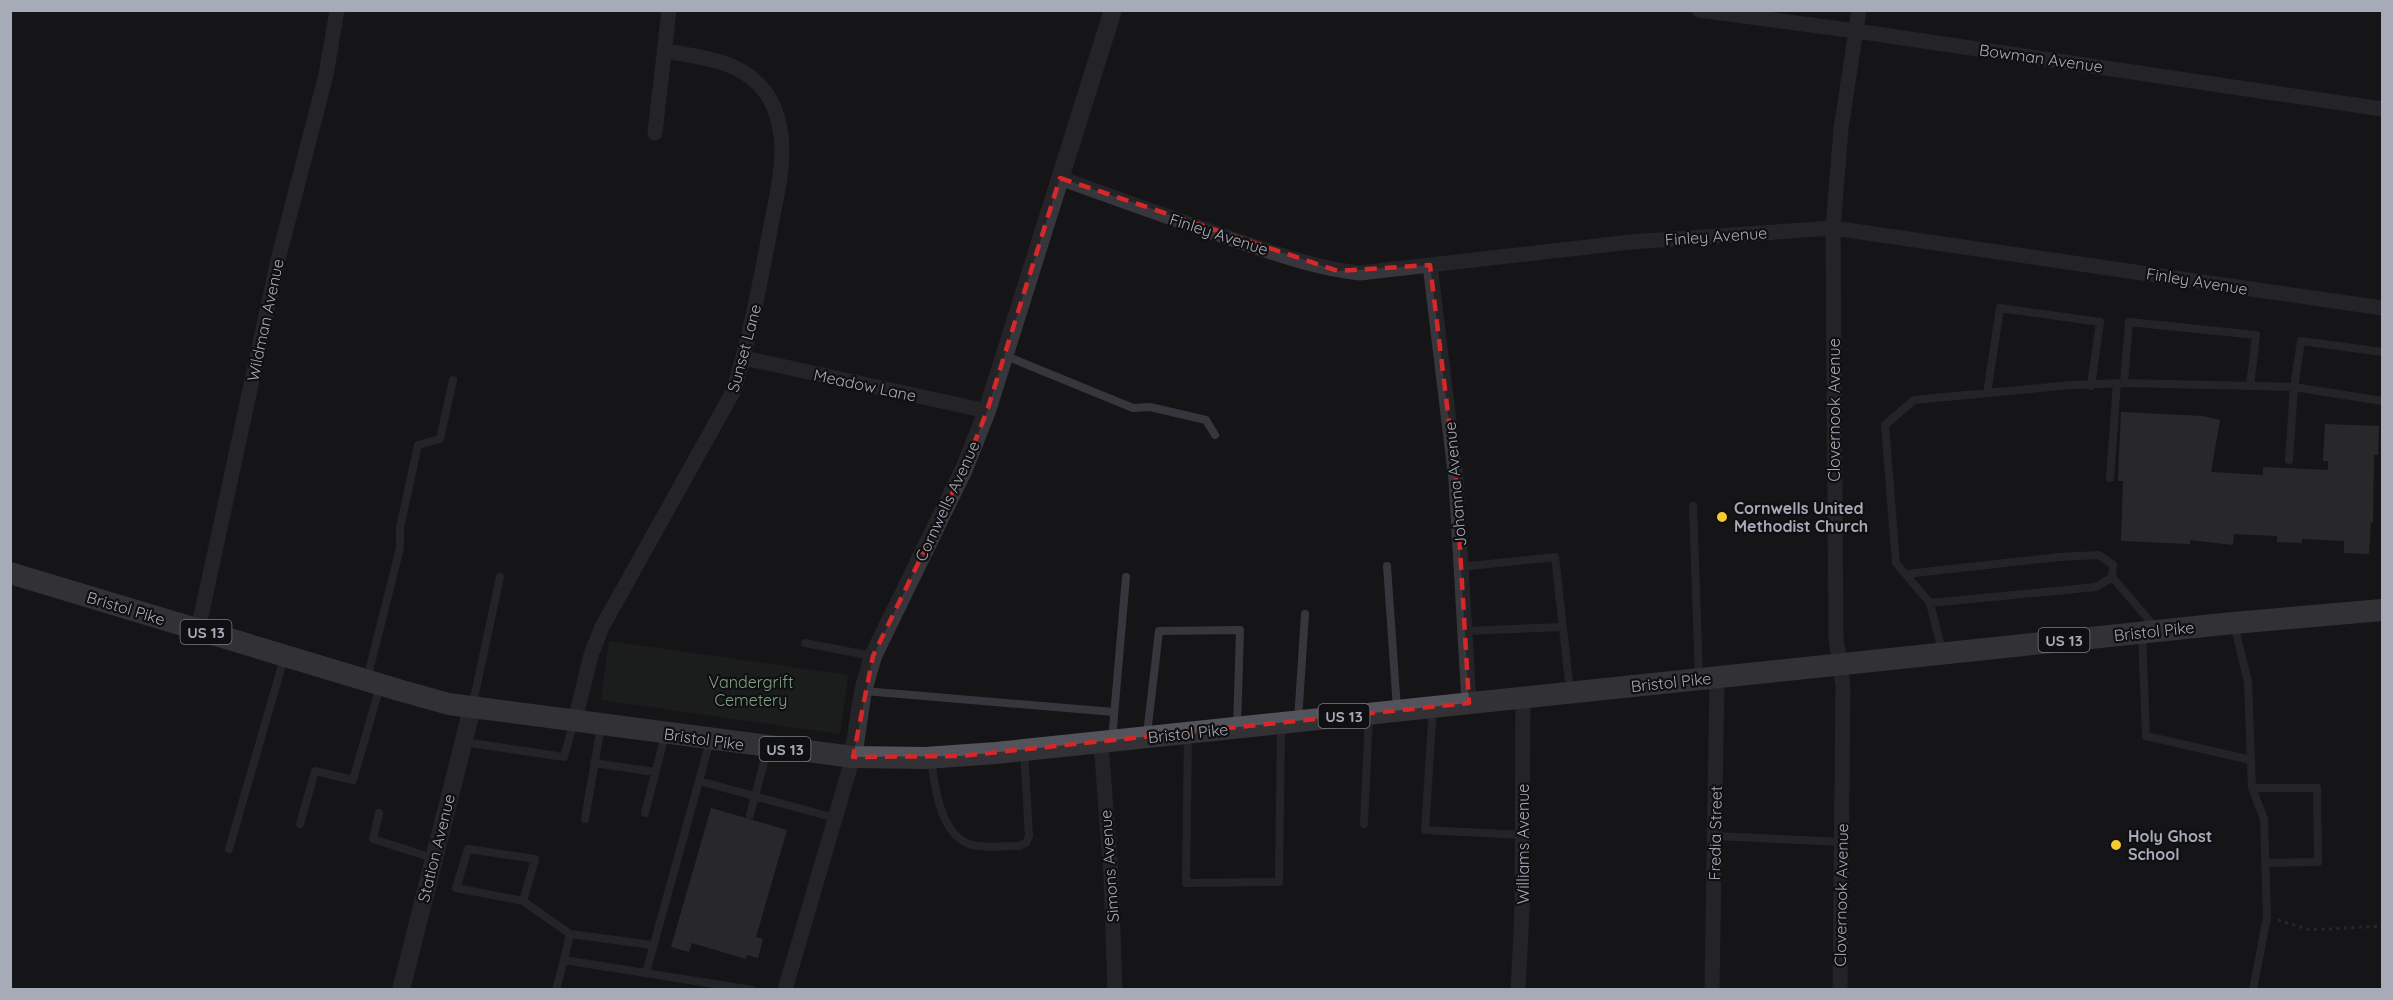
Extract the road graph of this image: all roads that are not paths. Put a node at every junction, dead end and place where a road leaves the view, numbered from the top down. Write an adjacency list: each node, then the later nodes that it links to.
1 (337, 10): 41 (street, Wildman Avenue)
2 (669, 10): 7 (street)
3 (1113, 10): 10 (street, Cornwells Avenue)
4 (1699, 10): 6 (street, Bowman Avenue)
5 (1858, 10): 6 (street, Clovernook Avenue)
6 (1856, 31): 8 (street, Bowman Avenue); 11 (street, Clovernook Avenue)
7 (664, 51): 9 (street); 16 (street, Sunset Lane)
8 (2382, 109)
9 (655, 133)
10 (1060, 178): 12 (street, Finley Avenue); 15 (street, Cornwells Avenue)
11 (1833, 228): 12 (street, Finley Avenue); 13 (street, Finley Avenue); 48 (street, Clovernook Avenue)
12 (1430, 265): 30 (street, Johanna Avenue)
13 (2382, 308)
14 (2382, 352): 21 (lane)
15 (1004, 356): 24 (street, Cornwells Avenue); 25 (lane)
16 (744, 358): 24 (street, Meadow Lane); 60 (street, Sunset Lane)
17 (453, 380): 50 (lane)
18 (2121, 383): 19 (lane); 20 (lane); 20 (lane); 27 (lane)
19 (2091, 386): 22 (lane); 22 (lane)
20 (2250, 386): 21 (lane)
21 (2295, 387): 23 (lane); 26 (lane)
22 (1987, 393): 32 (lane)
23 (2382, 401)
24 (987, 411): 47 (street, Cornwells Avenue)
25 (1215, 435)
26 (2289, 460)
27 (2110, 478)
28 (1693, 506): 49 (lane)
29 (1387, 566): 57 (lane)
30 (1461, 567): 40 (lane); 42 (street, Johanna Avenue)
31 (10, 573): 41 (main road, Bristol Pike / US 13)
32 (1906, 574): 35 (lane); 36 (lane)
33 (500, 577): 56 (lane)
34 (1126, 577): 58 (lane)
35 (2112, 577): 36 (lane); 43 (lane)
36 (1930, 603): 45 (lane)
37 (2382, 610): 39 (main road, Bristol Pike / US 13)
38 (1305, 614): 61 (lane)
39 (2233, 623): 43 (main road, Bristol Pike / US 13); 74 (lane)
40 (1563, 627): 42 (lane); 52 (lane)
41 (198, 630): 46 (main road, Bristol Pike / US 13)
42 (1465, 631): 54 (street, Johanna Avenue)
43 (2151, 631): 45 (main road, Bristol Pike / US 13); 74 (lane)
44 (805, 643): 47 (lane)
45 (1943, 653): 48 (main road, Bristol Pike / US 13)
46 (285, 656): 50 (main road, Bristol Pike / US 13); 90 (lane)
47 (873, 656): 51 (street, Cornwells Avenue)
48 (1839, 664): 49 (main road, Bristol Pike / US 13); 89 (street, Clovernook Avenue)
49 (1708, 678): 52 (main road, Bristol Pike / US 13); 88 (street, Fredia Street)
50 (373, 683): 56 (main road, Bristol Pike / US 13); 85 (lane)
51 (863, 691): 58 (lane); 72 (street, Cornwells Avenue)
52 (1570, 692): 53 (main road, Bristol Pike / US 13)
53 (1523, 698): 54 (main road, Bristol Pike / US 13); 87 (street, Williams Avenue)
54 (1469, 703): 55 (main road, Bristol Pike / US 13)
55 (1433, 707): 57 (main road, Bristol Pike / US 13); 87 (lane)
56 (472, 708): 60 (main road, Bristol Pike / US 13); 69 (street, Station Avenue)
57 (1397, 711): 59 (main road, Bristol Pike / US 13)
58 (1114, 712): 68 (lane)
59 (1369, 714): 61 (main road, Bristol Pike / US 13); 86 (lane)
60 (575, 720): 62 (main road, Bristol Pike / US 13); 69 (lane)
61 (1289, 722): 63 (main road, Bristol Pike / US 13); 65 (lane)
62 (601, 725): 64 (main road, Bristol Pike / US 13); 75 (lane)
63 (1237, 728): 65 (main road, Bristol Pike / US 13); 66 (lane)
64 (665, 733): 67 (main road, Bristol Pike / US 13); 76 (lane)
65 (1188, 733): 66 (main road, Bristol Pike / US 13)
66 (1147, 737): 68 (main road, Bristol Pike / US 13)
67 (710, 740): 70 (main road, Bristol Pike / US 13); 77 (lane)
68 (1107, 741): 71 (main road, Bristol Pike / US 13); 102 (street, Simons Avenue)
69 (463, 742): 91 (street, Station Avenue)
70 (768, 747): 72 (main road, Bristol Pike / US 13); 79 (lane)
71 (1024, 750): 73 (main road, Bristol Pike / US 13); 73 (lane)
72 (853, 757): 73 (main road, Bristol Pike / US 13); 83 (street, Cornwells Avenue)
73 (930, 757)
74 (2251, 760): 78 (lane)
75 (594, 763): 76 (lane); 84 (lane)
76 (655, 772): 81 (lane)
77 (699, 781): 79 (lane); 95 (lane)
78 (2252, 788): 92 (lane); 92 (lane)
79 (755, 796): 82 (lane); 83 (lane)
80 (379, 813): 91 (lane)
81 (645, 813)
82 (750, 815)
83 (835, 818): 101 (street, Cornwells Avenue)
84 (585, 819)
85 (300, 824)
86 (1364, 824)
87 (1523, 835): 103 (street, Williams Avenue)
88 (1715, 836): 89 (lane); 104 (street, Fredia Street)
89 (1842, 842): 105 (street, Clovernook Avenue)
90 (230, 849)
91 (433, 858): 98 (street, Station Avenue)
92 (2265, 863): 106 (lane)
93 (523, 901): 93 (lane); 94 (lane)
94 (570, 934): 95 (lane); 96 (lane)
95 (653, 945): 97 (lane)
96 (564, 960): 97 (lane); 99 (lane)
97 (646, 973): 100 (lane)
98 (401, 990)
99 (556, 990)
100 (752, 990)
101 (785, 990)
102 (1115, 990)
103 (1518, 990)
104 (1712, 990)
105 (1840, 990)
106 (2253, 990)

